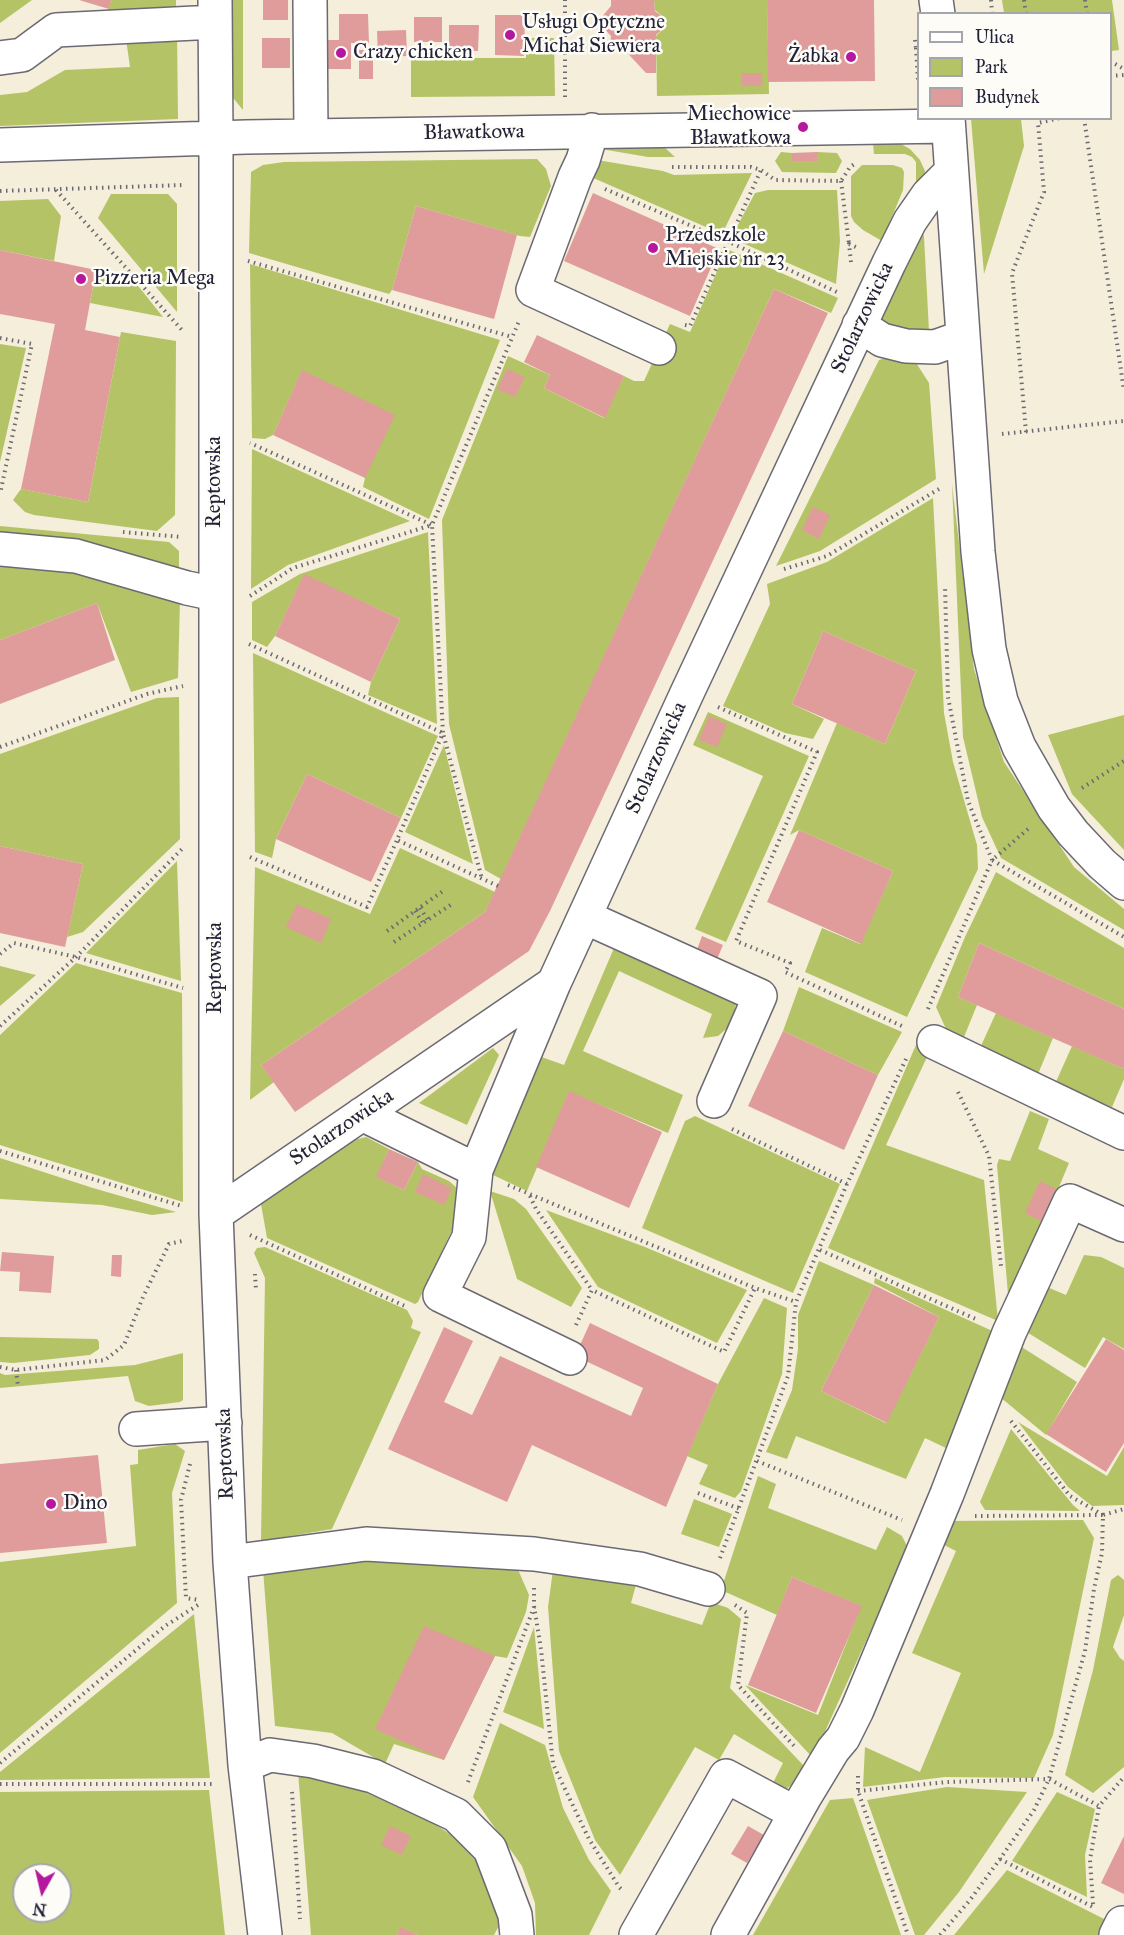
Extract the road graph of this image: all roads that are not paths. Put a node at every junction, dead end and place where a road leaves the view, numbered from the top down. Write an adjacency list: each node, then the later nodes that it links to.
1 (310, 0): 6 (street)
2 (215, 11): 3 (street); 7 (street, Reptowska)
3 (0, 58)
4 (948, 122): 5 (street, Bławatkowa); 9 (street)
5 (579, 131): 6 (street, Bławatkowa); 12 (street)
6 (311, 136): 7 (street, Bławatkowa)
7 (216, 138): 8 (street, Bławatkowa); 14 (street, Reptowska)
8 (0, 145)
9 (950, 173): 10 (street, Stolarzowicka); 11 (street)
10 (859, 326): 11 (street); 16 (street, Stolarzowicka)
11 (963, 337): 15 (street)
12 (659, 348)
13 (0, 549): 14 (street)
14 (215, 594): 23 (street, Reptowska)
15 (1124, 883)
16 (585, 917): 17 (street, Stolarzowicka); 19 (street)
17 (554, 983): 20 (street, Stolarzowicka); 22 (street)
18 (926, 1037): 21 (street)
19 (714, 1101)
20 (362, 1114): 22 (street); 23 (street, Stolarzowicka)
21 (1124, 1133)
22 (476, 1170): 25 (street)
23 (203, 1211): 26 (street, Reptowska)
24 (1124, 1225): 31 (street)
25 (565, 1356)
26 (225, 1423): 27 (street); 28 (street, Reptowska)
27 (136, 1429)
28 (230, 1562): 29 (street); 30 (street, Reptowska)
29 (708, 1589)
30 (244, 1765): 33 (street); 34 (street, Reptowska)
31 (795, 1813): 32 (street); 35 (street)
32 (642, 1924)
33 (516, 1925)
34 (265, 1935)
35 (728, 1935)

